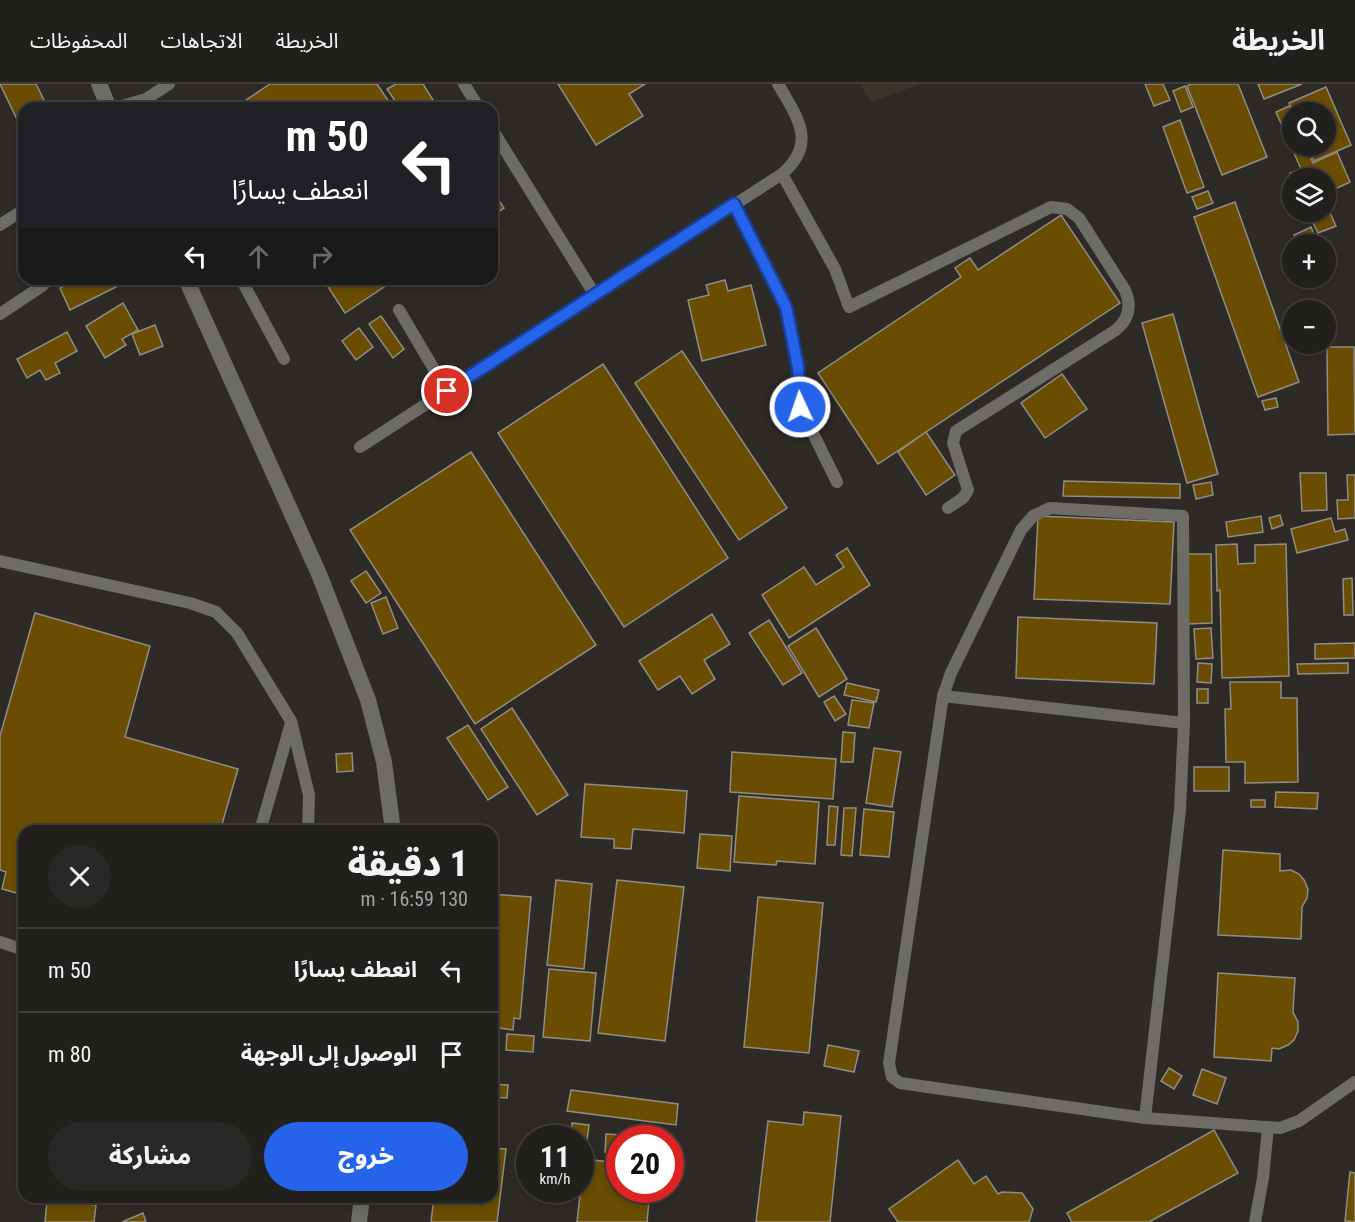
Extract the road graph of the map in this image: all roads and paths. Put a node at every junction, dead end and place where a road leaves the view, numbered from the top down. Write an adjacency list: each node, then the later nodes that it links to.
1 (99, 84): 5 (street)
2 (170, 84): 6 (lane)
3 (464, 84): 7 (lane)
4 (778, 84): 9 (lane)
5 (106, 102)
6 (149, 102)
7 (475, 102)
8 (498, 139): 16 (lane)
9 (782, 174): 10 (lane); 23 (lane)
10 (734, 204): 16 (lane); 22 (lane)
11 (18, 214): 12 (lane)
12 (0, 225)
13 (43, 285): 18 (lane)
14 (189, 285): 30 (street)
15 (245, 285): 19 (lane)
16 (595, 295): 20 (lane)
17 (399, 310): 20 (lane)
18 (0, 314)
19 (284, 359)
20 (447, 391): 21 (lane)
21 (360, 447)
22 (837, 482)
23 (948, 508)
24 (0, 561): 26 (lane)
25 (943, 696): 27 (lane); 27 (lane); 34 (lane)
26 (291, 721): 28 (lane); 29 (lane)
27 (1184, 723): 34 (lane)
28 (262, 825)
29 (308, 825)
30 (392, 825)
31 (0, 942): 32 (lane)
32 (18, 948)
33 (1355, 1082): 35 (lane)
34 (1145, 1118): 35 (lane)
35 (1268, 1127): 38 (lane)
36 (361, 1203): 37 (street)
37 (359, 1222)
38 (1255, 1222)

